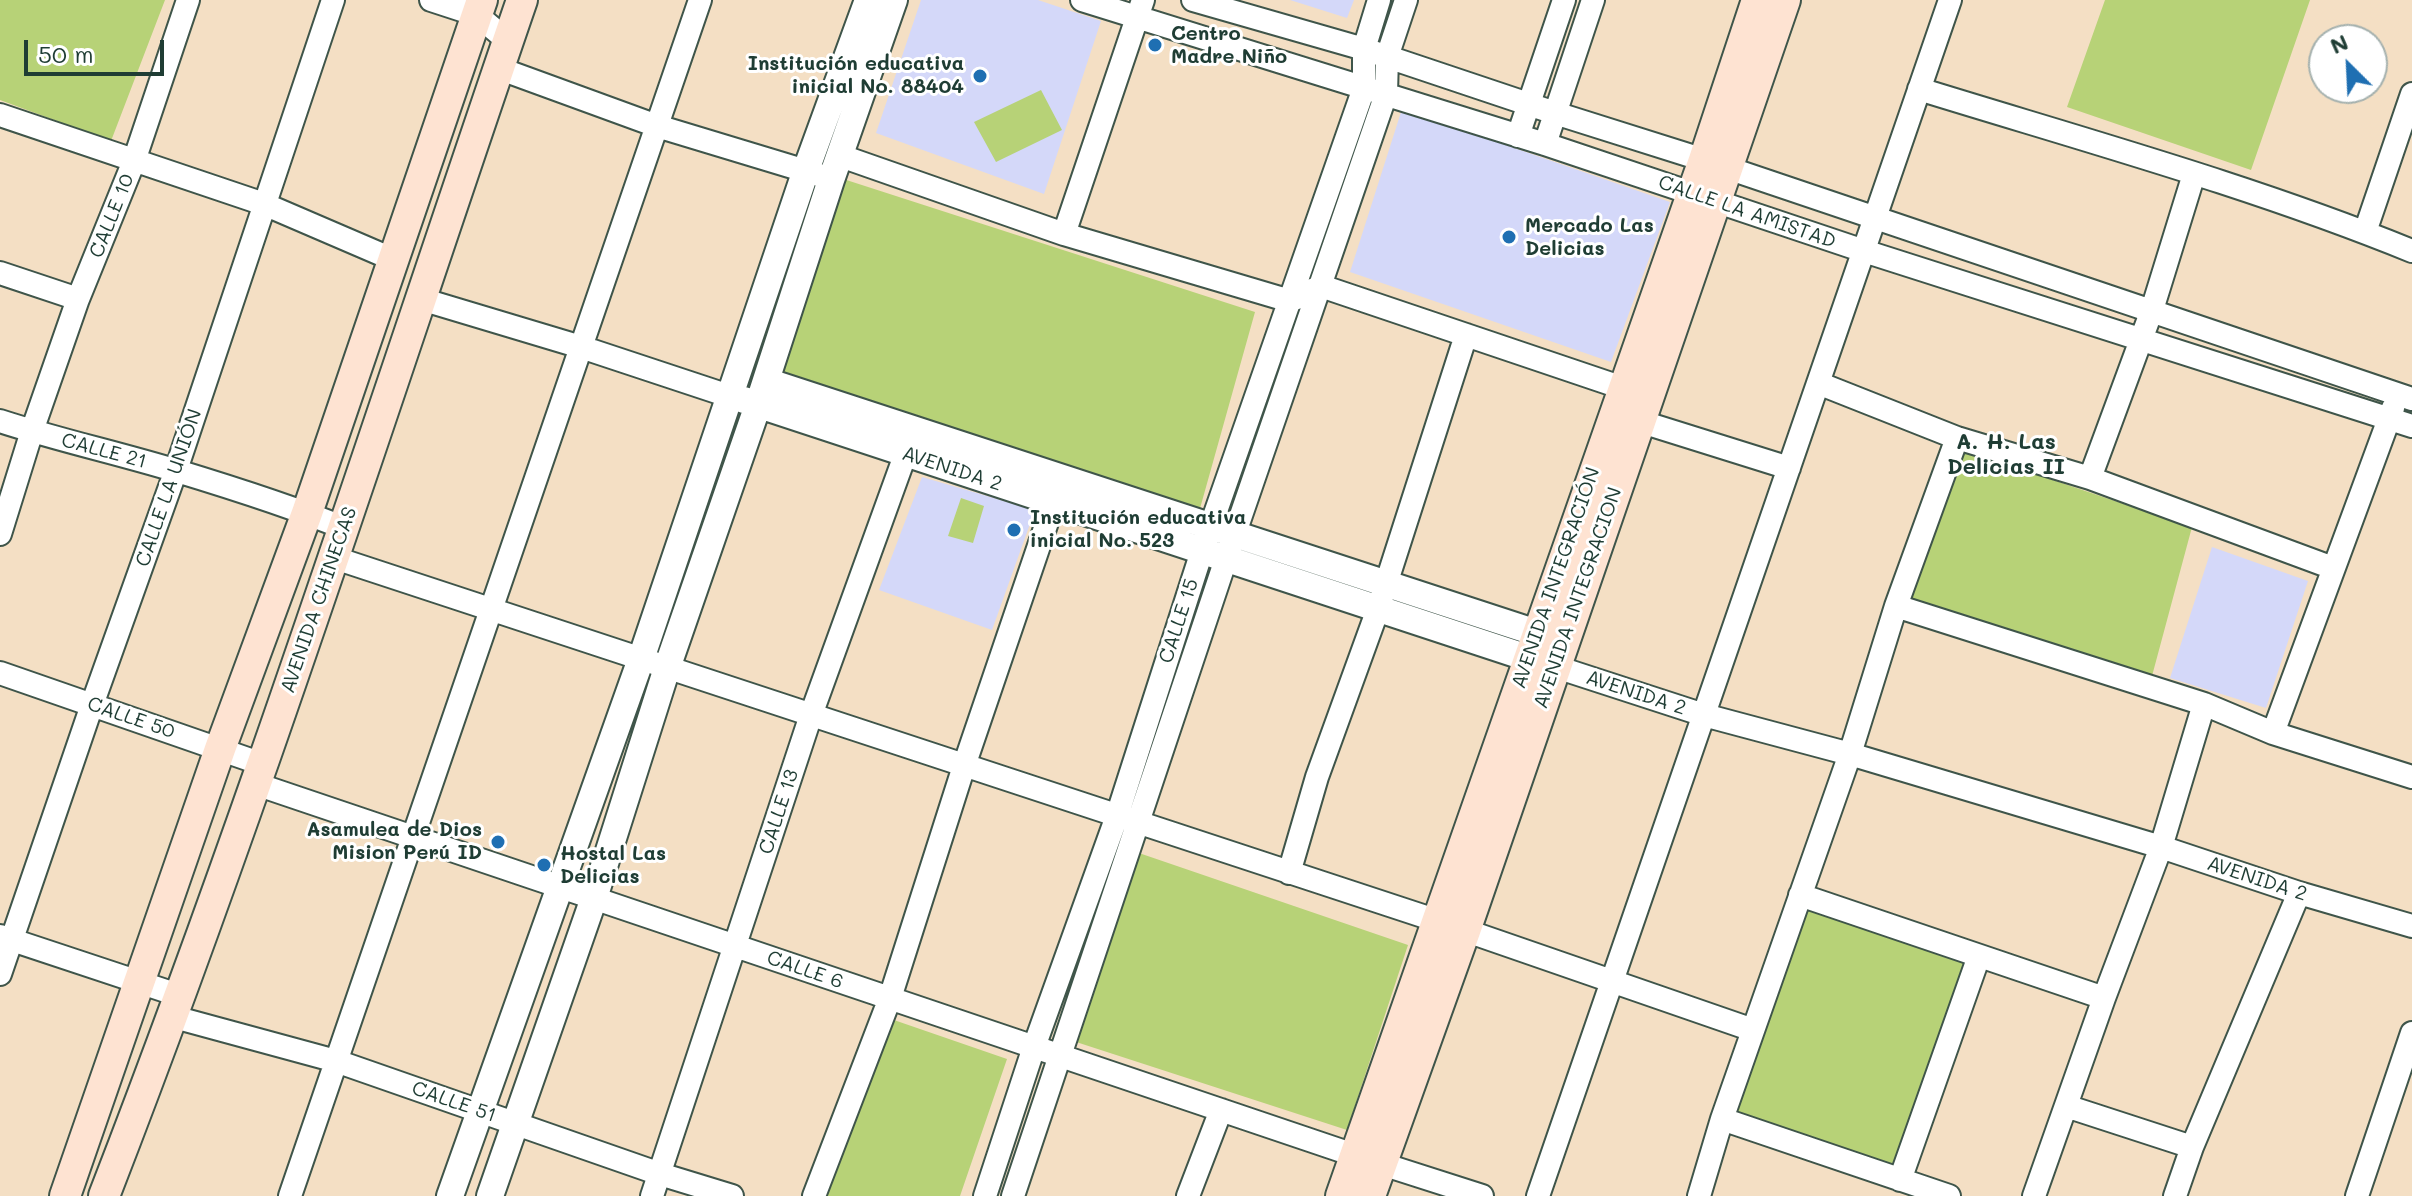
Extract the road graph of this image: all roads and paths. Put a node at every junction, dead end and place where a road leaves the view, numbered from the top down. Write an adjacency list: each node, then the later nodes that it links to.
1 (188, 0): 33 (street, CALLE 10)
2 (333, 0): 39 (street, CALLE LA UNIÓN)
3 (431, 0): 17 (street)
4 (522, 0): 21 (main road, AVENIDA CHINECAS)
5 (700, 0): 30 (street)
6 (868, 0): 36 (street)
7 (894, 0): 35 (street)
8 (1082, 0): 18 (street, CALLE LA AMISTAD)
9 (1379, 0): 20 (street, CALLE 15)
10 (1406, 0): 22 (street)
11 (1564, 0): 27 (street)
12 (1593, 0): 28 (street)
13 (1757, 0): 34 (main road, AVENIDA INTEGRACIÓN)
14 (1785, 0): 34 (main road)
15 (1950, 0): 24 (street)
16 (1203, 1): 19 (street); 20 (street, CALLE LA AMISTAD)
17 (479, 7): 21 (street); 45 (main road, AVENIDA CHINECAS)
18 (1140, 9): 19 (street, CALLE LA AMISTAD); 42 (street)
19 (1197, 34): 23 (street, CALLE LA AMISTAD)
20 (1364, 49): 22 (street, CALLE LA AMISTAD); 23 (street, CALLE 15)
21 (503, 54): 30 (street); 49 (main road, AVENIDA CHINECAS)
22 (1387, 57): 25 (street); 27 (street, CALLE LA AMISTAD)
23 (1364, 88): 25 (street, CALLE LA AMISTAD); 50 (street, CALLE 15)
24 (1919, 89): 37 (street); 40 (street)
25 (1386, 94): 31 (street, CALLE LA AMISTAD); 47 (street)
26 (2412, 94): 41 (street)
27 (1528, 103): 28 (street, CALLE LA AMISTAD); 31 (street)
28 (1555, 113): 32 (street); 34 (street, CALLE LA AMISTAD)
29 (0, 115): 33 (street)
30 (657, 126): 36 (street); 54 (street)
31 (1518, 136): 32 (street, CALLE LA AMISTAD)
32 (1545, 144): 38 (street, CALLE LA AMISTAD)
33 (134, 161): 39 (street); 48 (street, CALLE 10)
34 (1716, 164): 38 (main road, AVENIDA INTEGRACIÓN); 40 (street, CALLE LA AMISTAD)
35 (836, 168): 36 (street); 42 (street); 56 (street)
36 (806, 170): 57 (street)
37 (2194, 174): 41 (street); 51 (street)
38 (1704, 198): 43 (street, CALLE LA AMISTAD); 59 (main road, AVENIDA INTEGRACIÓN)
39 (264, 204): 45 (street); 67 (street, CALLE LA UNIÓN)
40 (1875, 219): 43 (street); 51 (street, CALLE LA AMISTAD)
41 (2365, 232): 44 (street)
42 (1064, 234): 50 (street)
43 (1864, 251): 53 (street, CALLE LA AMISTAD); 55 (street)
44 (2412, 251)
45 (392, 259): 70 (main road, AVENIDA CHINECAS)
46 (0, 273): 48 (street)
47 (1321, 286): 50 (street); 52 (street); 73 (street)
48 (78, 299): 63 (street, CALLE 10)
49 (421, 299): 54 (street); 71 (main road, AVENIDA CHINECAS)
50 (1290, 301): 73 (street, CALLE 15)
51 (2152, 310): 53 (street); 58 (street, CALLE LA AMISTAD)
52 (1466, 335): 59 (street); 76 (street)
53 (2141, 340): 60 (street, CALLE LA AMISTAD); 68 (street)
54 (581, 347): 57 (street); 78 (street)
55 (1818, 383): 64 (street); 66 (street)
56 (762, 393): 57 (street, AVENIDA 2); 65 (street, AVENIDA 2); 81 (street)
57 (729, 396): 80 (street)
58 (2405, 398): 60 (street)
59 (1625, 407): 66 (street); 79 (main road, AVENIDA INTEGRACIÓN)
60 (2390, 420): 62 (street, CALLE LA AMISTAD); 75 (street)
61 (0, 421): 63 (street, CALLE 21)
62 (2412, 426)
63 (32, 431): 67 (street, CALLE 21); 72 (street, CALLE 10)
64 (1957, 438): 68 (street); 77 (street)
65 (910, 442): 69 (street, AVENIDA 2); 85 (street, CALLE 13)
66 (1789, 468): 86 (street)
67 (176, 470): 70 (street, CALLE 21); 84 (street, CALLE LA UNIÓN)
68 (2090, 478): 75 (street)
69 (1058, 490): 73 (street, AVENIDA 2); 90 (street)
70 (307, 513): 71 (street, CALLE 21); 88 (main road, AVENIDA CHINECAS)
71 (344, 528): 74 (main road, AVENIDA CHINECAS)
72 (0, 534)
73 (1218, 543): 76 (street, AVENIDA 2); 93 (street, CALLE 15); 94 (street)
74 (335, 558): 78 (street); 91 (main road, AVENIDA CHINECAS)
75 (2333, 568): 87 (street)
76 (1382, 596): 79 (street, AVENIDA 2); 97 (street)
77 (1896, 606): 83 (street); 89 (street)
78 (491, 610): 80 (street); 95 (street)
79 (1540, 652): 86 (street, AVENIDA 2); 102 (main road, AVENIDA INTEGRACIÓN)
80 (641, 659): 81 (street); 98 (street)
81 (667, 668): 85 (street); 101 (street)
82 (0, 673): 84 (street, CALLE 50)
83 (2204, 704): 87 (street); 96 (street)
84 (92, 705): 88 (street, CALLE 50); 104 (street, CALLE LA UNIÓN)
85 (811, 715): 90 (street); 105 (street, CALLE 13)
86 (1704, 715): 89 (street, AVENIDA 2); 108 (street)
87 (2273, 733): 92 (street)
88 (220, 749): 91 (street, CALLE 50); 109 (main road, AVENIDA CHINECAS)
89 (1850, 754): 96 (street, AVENIDA 2); 100 (street)
90 (964, 766): 93 (street); 110 (street)
91 (259, 774): 95 (street, CALLE 6); 112 (main road, AVENIDA CHINECAS)
92 (2412, 777)
93 (1117, 816): 94 (street); 115 (street, CALLE 15)
94 (1139, 823): 97 (street); 116 (street)
95 (413, 837): 98 (street, CALLE 6); 117 (street)
96 (2161, 847): 99 (street, AVENIDA 2); 111 (street)
97 (1289, 873): 102 (street)
98 (559, 887): 101 (street, CALLE 6); 120 (street)
99 (2299, 893): 103 (street, AVENIDA 2); 123 (street)
100 (1800, 895): 106 (street); 113 (street)
101 (594, 898): 105 (street, CALLE 6); 122 (street)
102 (1451, 926): 108 (street); 124 (main road, AVENIDA INTEGRACIÓN)
103 (2412, 926)
104 (6, 938): 107 (street, CALLE LA UNIÓN); 109 (street, CALLE 51)
105 (734, 946): 110 (street, CALLE 6); 125 (street, CALLE 13)
106 (1979, 956): 111 (street); 126 (street)
107 (0, 974)
108 (1613, 980): 113 (street); 141 (street)
109 (139, 982): 112 (street, CALLE 51); 127 (main road, AVENIDA CHINECAS)
110 (890, 998): 115 (street, CALLE 6); 134 (street)
111 (2104, 998): 118 (street)
112 (177, 1006): 117 (street, CALLE 51); 128 (main road, AVENIDA CHINECAS)
113 (1753, 1030): 121 (street)
114 (2412, 1033): 146 (street)
115 (1034, 1047): 116 (street, CALLE 6); 135 (street, CALLE 15)
116 (1061, 1056): 119 (street, CALLE 6); 136 (street)
117 (336, 1061): 120 (street, CALLE 51); 129 (street)
118 (2066, 1106): 123 (street); 144 (street)
119 (1221, 1110): 124 (street, CALLE 6); 137 (street)
120 (480, 1112): 122 (street, CALLE 51); 130 (street)
121 (1722, 1119): 126 (street); 142 (street)
122 (516, 1122): 125 (street, CALLE 51); 131 (street)
123 (2192, 1147): 145 (street)
124 (1368, 1160): 138 (main road); 139 (main road); 140 (street, CALLE 6)
125 (660, 1174): 132 (street, CALLE 13); 133 (street, CALLE 51)
126 (1900, 1180): 143 (street)
127 (65, 1196)
128 (104, 1196)
129 (290, 1196)
130 (450, 1196)
131 (490, 1196)
132 (652, 1196)
133 (732, 1196)
134 (814, 1196)
135 (985, 1196)
136 (1013, 1196)
137 (1188, 1196)
138 (1341, 1196)
139 (1370, 1196)
140 (1482, 1196)
141 (1538, 1196)
142 (1699, 1196)
143 (1949, 1196)
144 (2034, 1196)
145 (2175, 1196)
146 (2357, 1196)

